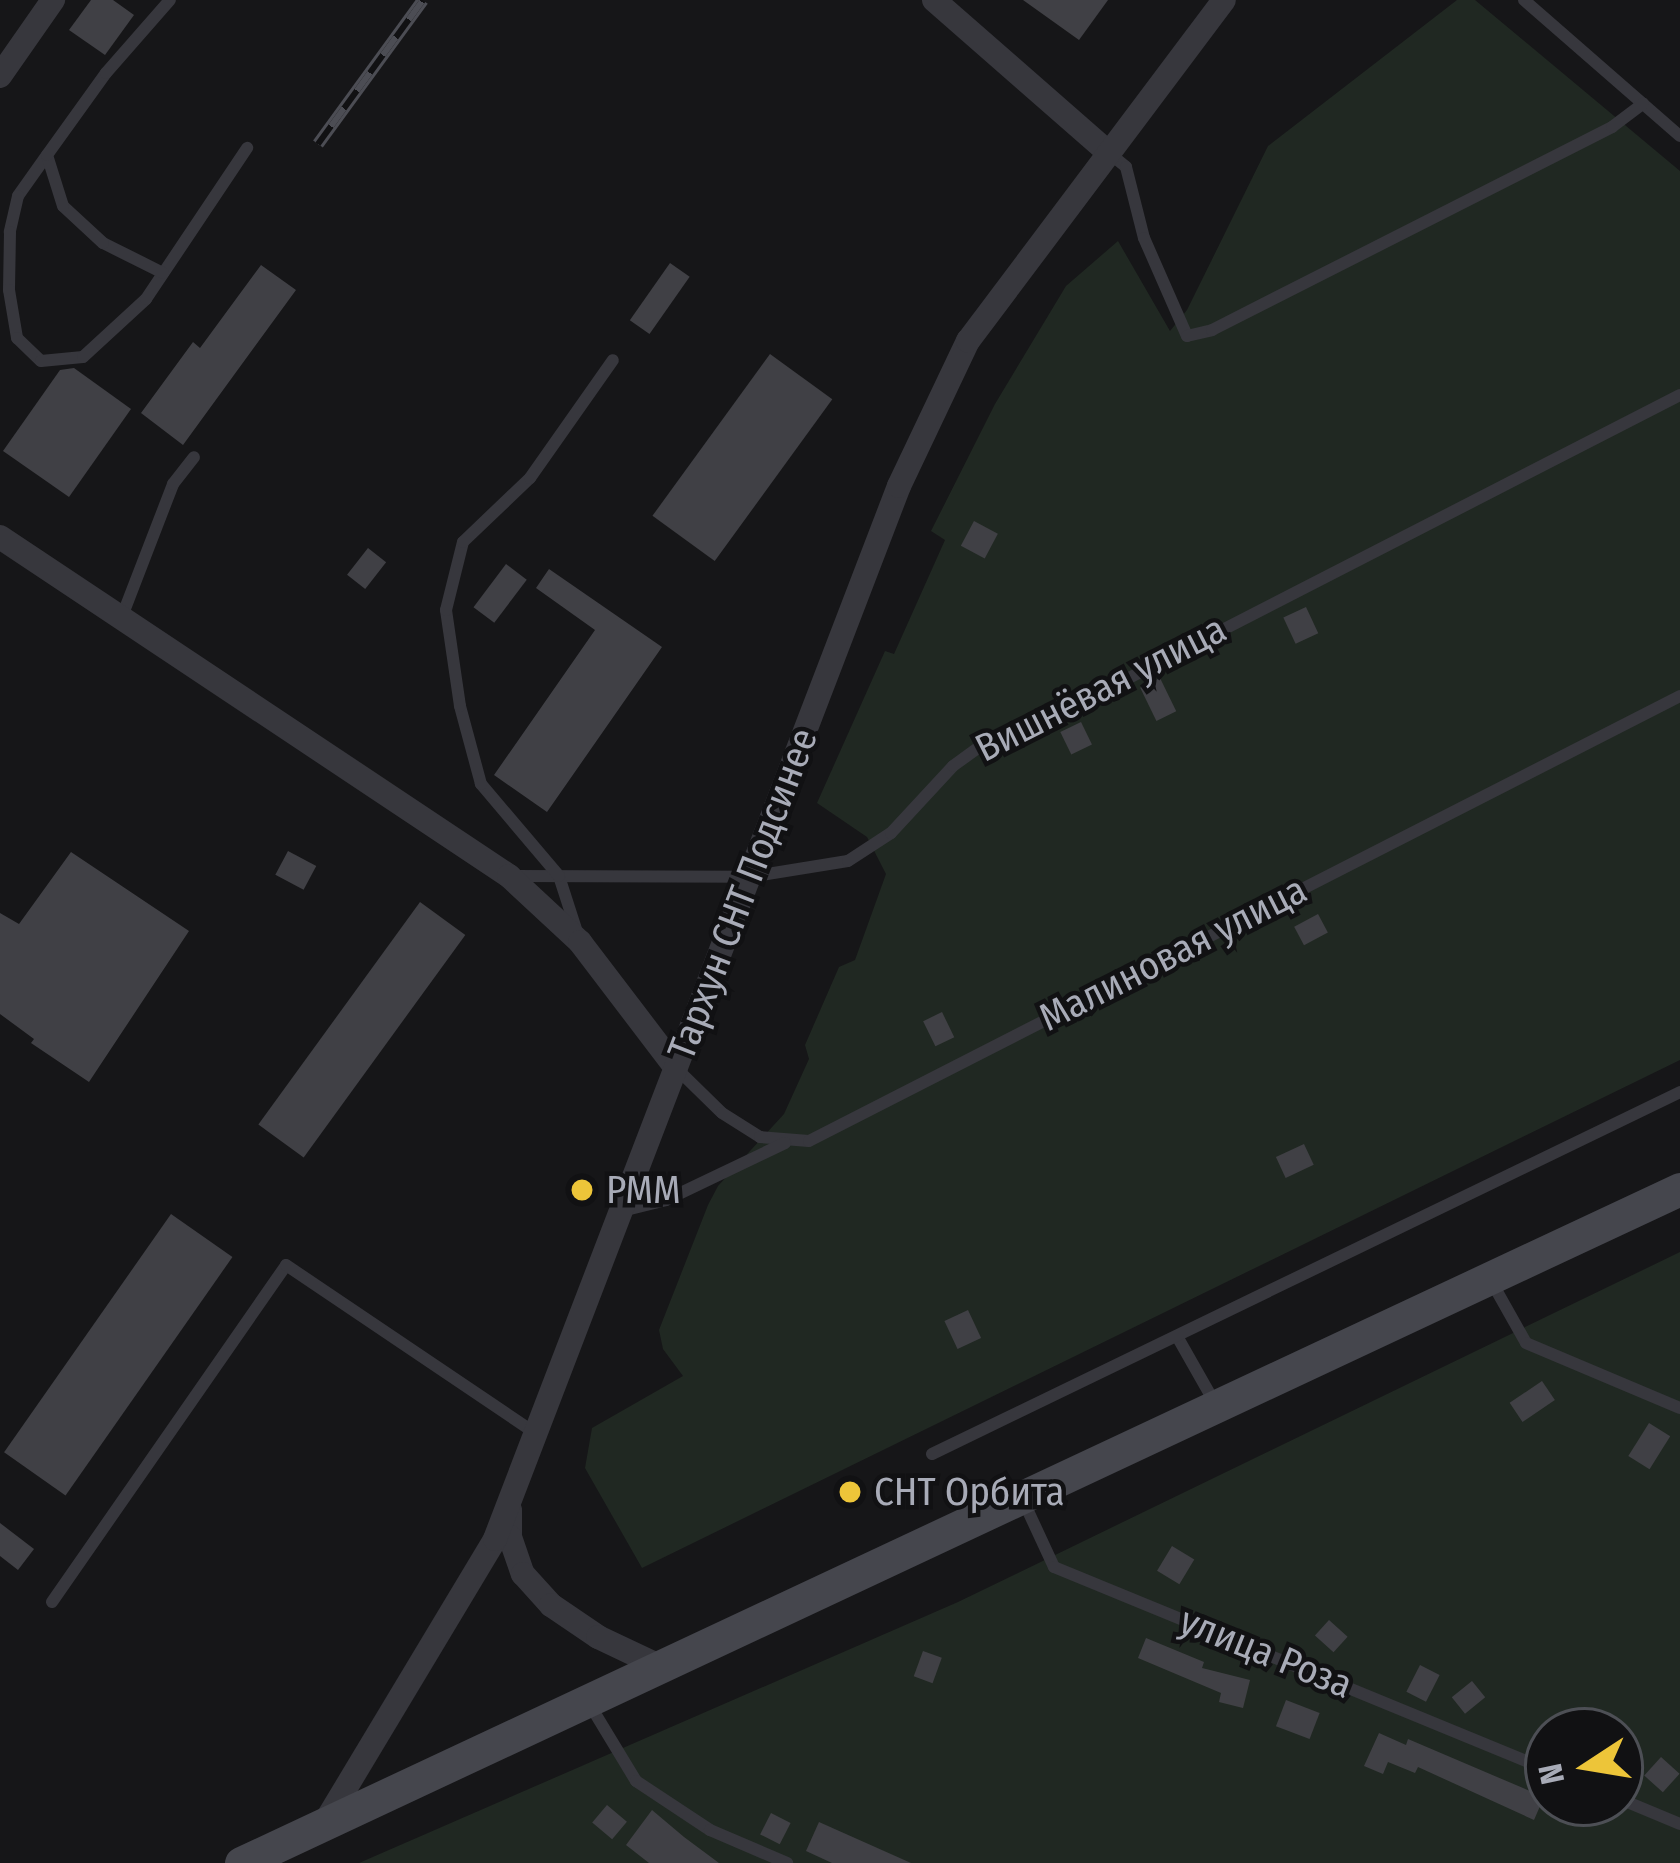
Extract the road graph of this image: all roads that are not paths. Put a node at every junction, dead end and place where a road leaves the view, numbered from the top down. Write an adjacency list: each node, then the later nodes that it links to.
1 (52, 0): 6 (street)
2 (170, 0): 11 (lane)
3 (934, 0): 10 (street)
4 (1224, 0): 10 (street, Тархун СНТ Подсинее)
5 (1524, 0): 7 (lane)
6 (0, 76)
7 (1642, 104): 8 (lane); 10 (lane)
8 (1680, 136)
9 (247, 148): 12 (lane)
10 (1108, 153): 21 (street, Тархун СНТ Подсинее)
11 (47, 155): 12 (lane); 12 (lane)
12 (163, 274)
13 (613, 360): 20 (lane)
14 (1680, 394): 21 (lane, Вишнёвая улица)
15 (194, 457): 17 (lane)
16 (0, 537): 17 (street)
17 (120, 620): 19 (street)
18 (1680, 697): 25 (lane, Малиновая улица)
19 (509, 876): 20 (lane, Вишнёвая улица); 22 (street)
20 (560, 876): 21 (lane, Вишнёвая улица); 22 (lane)
21 (749, 877): 23 (street, Тархун СНТ Подсинее)
22 (580, 942): 23 (street)
23 (676, 1068): 25 (lane); 27 (street, Тархун СНТ Подсинее)
24 (1680, 1092): 29 (lane)
25 (786, 1143): 27 (lane, Малиновая улица)
26 (1680, 1189): 28 (main road)
27 (621, 1211): 32 (street, Тархун СНТ Подсинее)
28 (1490, 1278): 30 (main road); 31 (lane)
29 (1178, 1338): 30 (lane); 33 (lane)
30 (1216, 1406): 34 (main road)
31 (1680, 1408)
32 (536, 1433): 35 (street, Тархун СНТ Подсинее); 36 (lane)
33 (932, 1454)
34 (1022, 1497): 37 (main road); 39 (lane, улица Роза)
35 (510, 1501): 37 (street); 41 (street, Тархун СНТ Подсинее)
36 (52, 1602)
37 (659, 1666): 38 (main road)
38 (586, 1699): 41 (main road); 44 (lane)
39 (1524, 1760)
40 (1644, 1809): 42 (lane)
41 (324, 1824): 43 (main road)
42 (1680, 1824)
43 (241, 1863)
44 (787, 1863)

